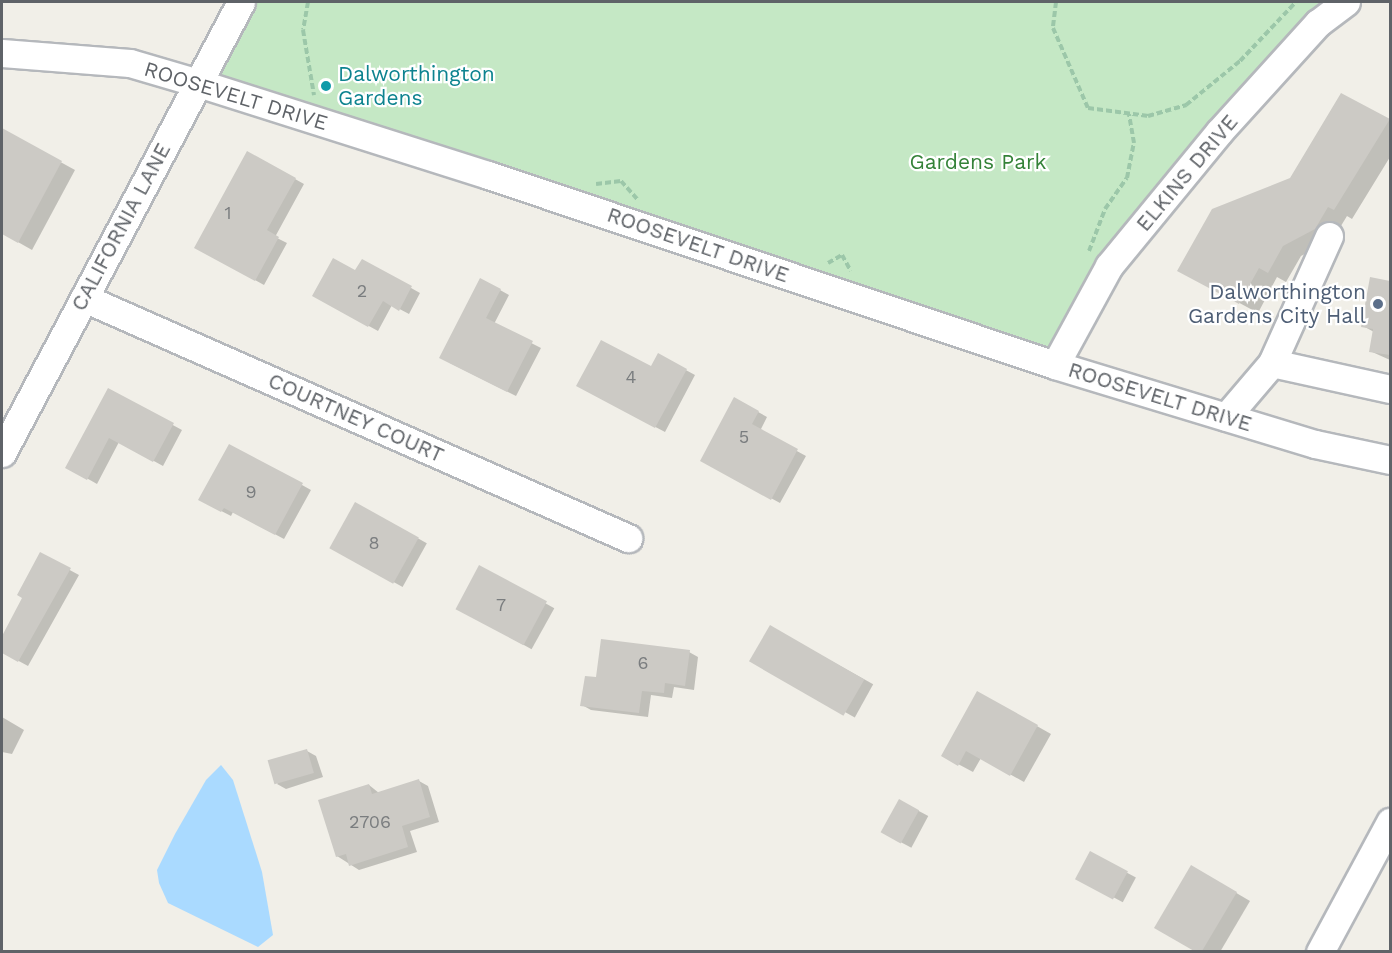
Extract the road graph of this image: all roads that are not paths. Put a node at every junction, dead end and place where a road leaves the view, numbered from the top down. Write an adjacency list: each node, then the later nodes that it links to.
1 (241, 2): 4 (street, CALIFORNIA LANE)
2 (1346, 2): 8 (street, ELKINS DRIVE)
3 (2, 53): 4 (street, ROOSEVELT DRIVE)
4 (198, 83): 6 (street, CALIFORNIA LANE); 8 (street, ROOSEVELT DRIVE)
5 (1329, 236): 7 (street)
6 (84, 298): 11 (street, CALIFORNIA LANE); 13 (street, COURTNEY COURT)
7 (1272, 363): 9 (street); 10 (street)
8 (1055, 364): 10 (street, ROOSEVELT DRIVE)
9 (1390, 389)
10 (1226, 417): 12 (street, ROOSEVELT DRIVE)
11 (2, 453)
12 (1390, 460)
13 (628, 538)
14 (1390, 822): 15 (street)
15 (1320, 951)

